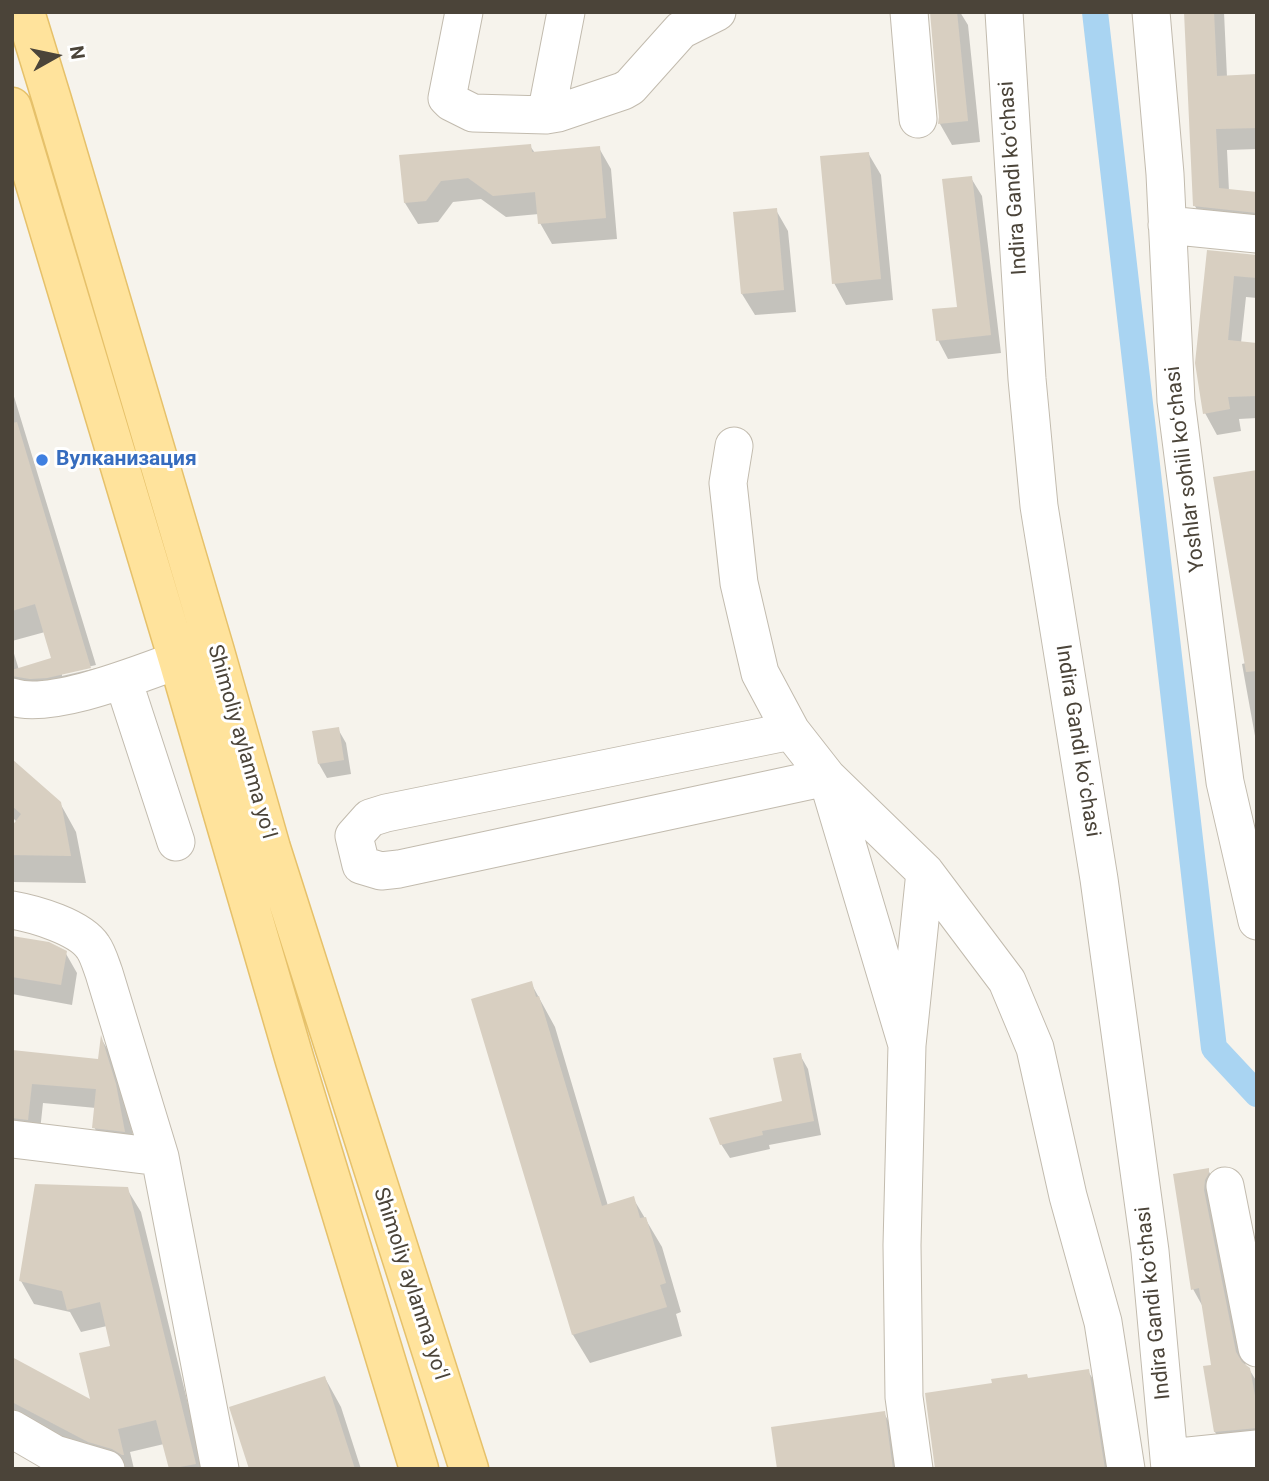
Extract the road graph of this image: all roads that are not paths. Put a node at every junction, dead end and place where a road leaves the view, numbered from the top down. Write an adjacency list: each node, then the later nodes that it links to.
1 (25, 12): 8 (main road, Shimoliy aylanma yoʻl)
2 (464, 12): 9 (street)
3 (566, 12): 9 (street)
4 (716, 12): 9 (street)
5 (909, 12): 11 (street)
6 (1004, 12): 32 (street, Indira Gandi koʻchasi)
7 (1151, 12): 12 (street, Yoshlar sohili koʻchasi)
8 (52, 100): 10 (main road); 21 (main road, Shimoliy aylanma yoʻl)
9 (546, 115)
10 (14, 118): 15 (main road, Shimoliy aylanma yoʻl)
11 (918, 120)
12 (1167, 225): 13 (street); 24 (street, Yoshlar sohili koʻchasi)
13 (1257, 234)
14 (734, 446): 18 (street)
15 (178, 660): 16 (street); 21 (main road, Shimoliy aylanma yoʻl)
16 (122, 680): 17 (street); 20 (street)
17 (12, 696)
18 (791, 732): 19 (street); 19 (street)
19 (827, 777): 22 (street); 25 (street)
20 (176, 842)
21 (253, 853): 35 (main road, Shimoliy aylanma yoʻl); 36 (main road, Shimoliy aylanma yoʻl)
22 (925, 872): 25 (street); 38 (street)
23 (12, 909): 27 (street)
24 (1257, 921)
25 (907, 1045): 37 (street)
26 (12, 1139): 27 (street)
27 (160, 1157): 34 (street)
28 (1225, 1185): 29 (street)
29 (1257, 1348)
30 (12, 1429): 33 (street)
31 (1257, 1448): 32 (street)
32 (1170, 1463)
33 (106, 1469)
34 (219, 1469)
35 (419, 1469)
36 (469, 1469)
37 (914, 1469)
38 (1126, 1469)

